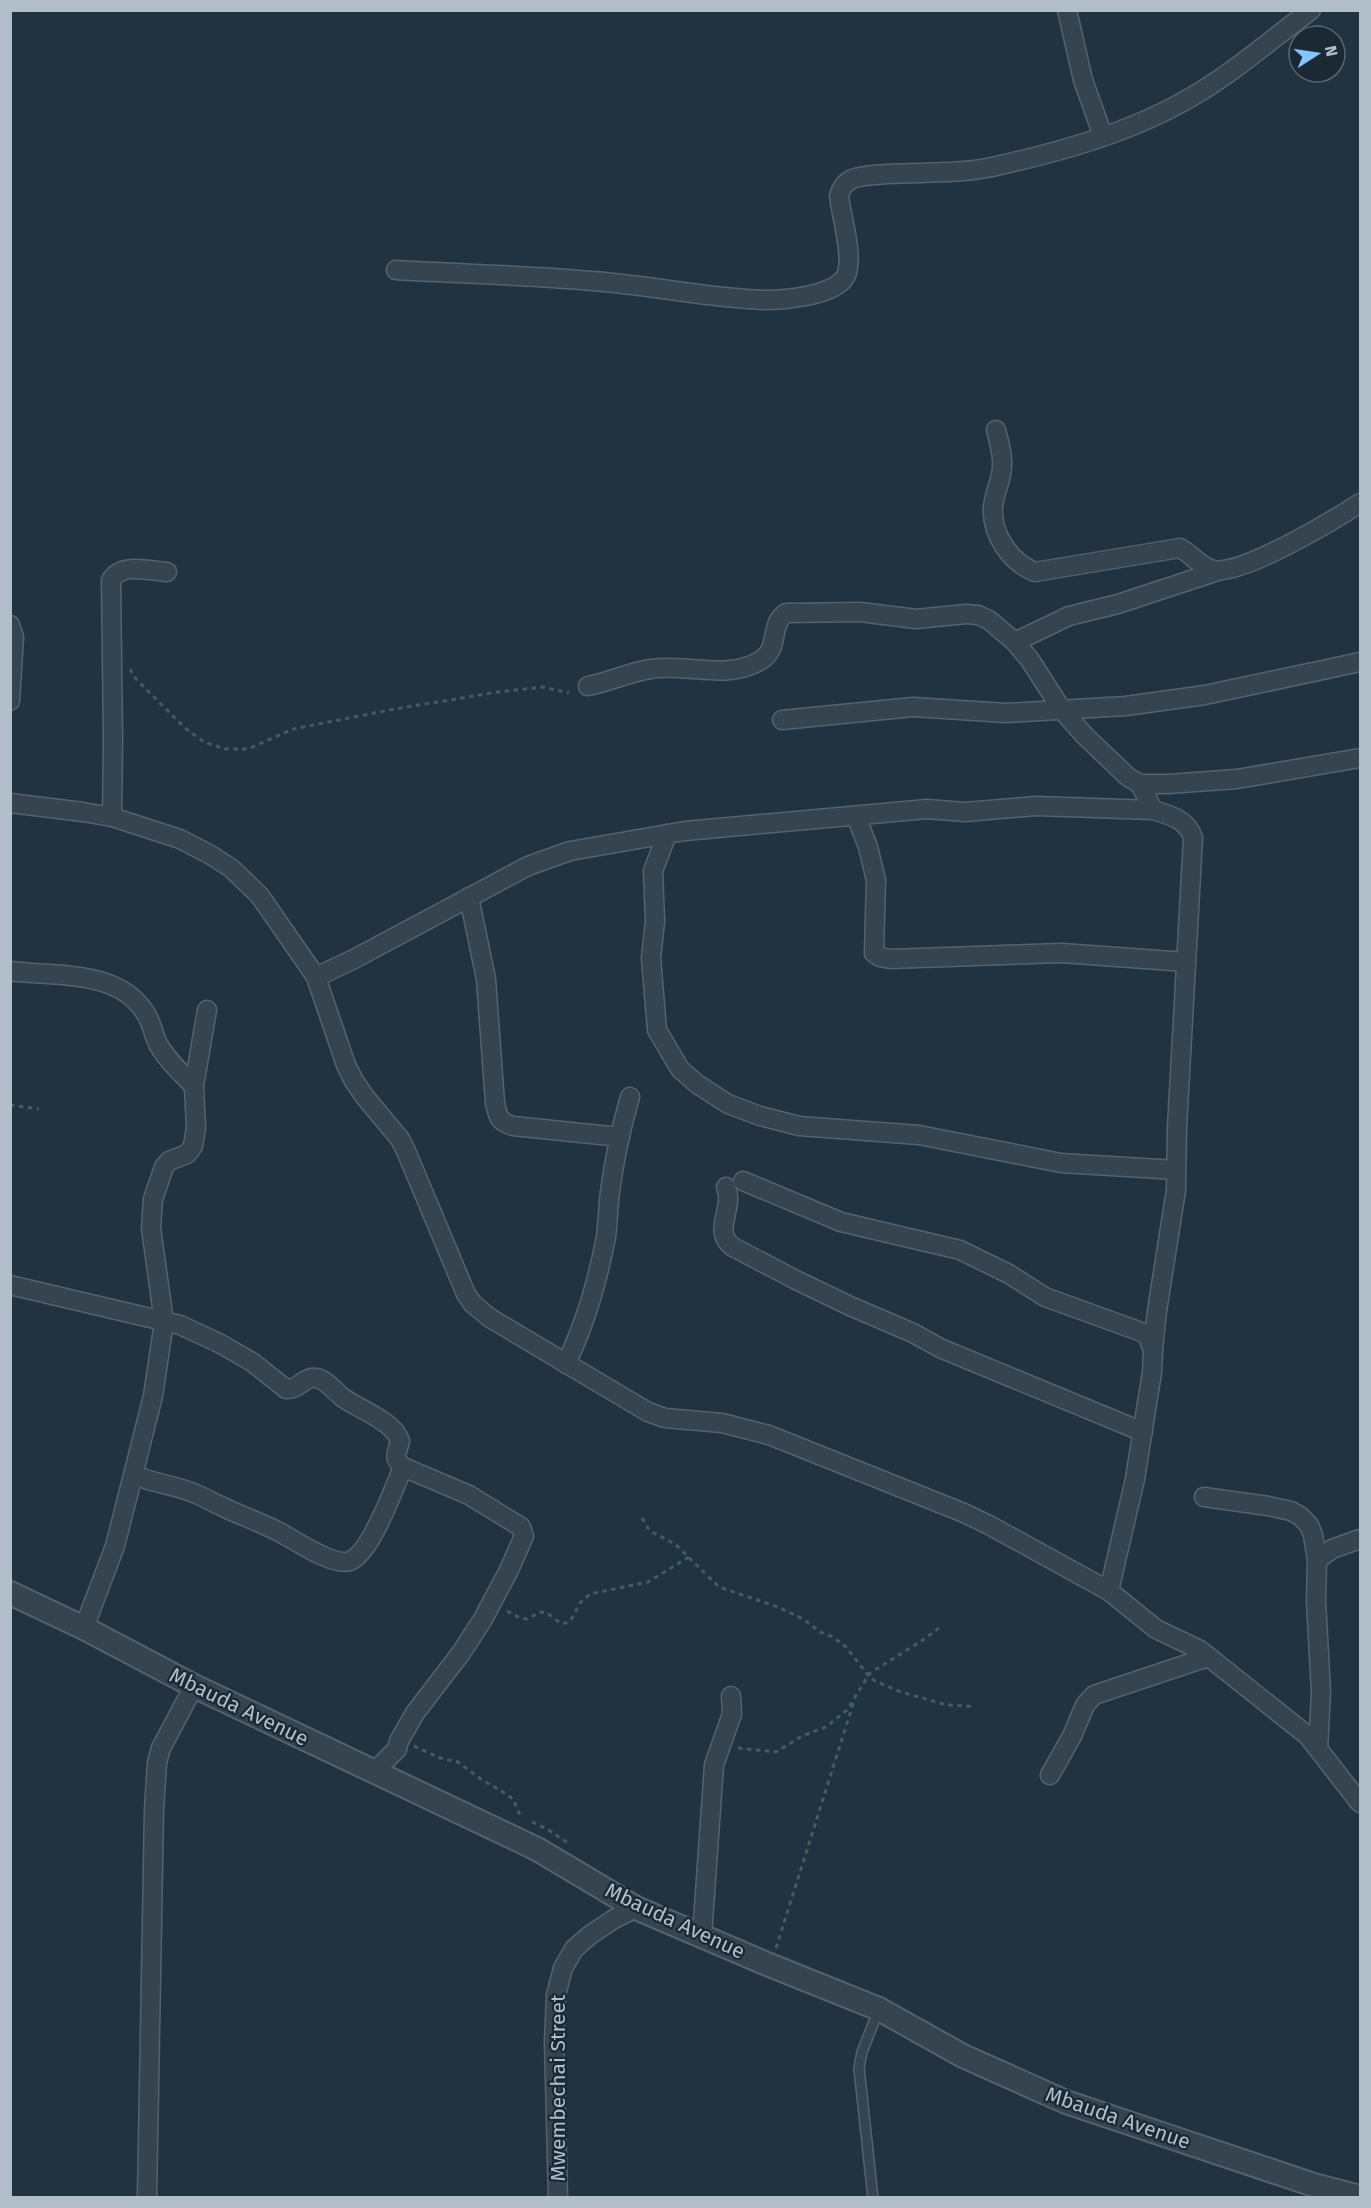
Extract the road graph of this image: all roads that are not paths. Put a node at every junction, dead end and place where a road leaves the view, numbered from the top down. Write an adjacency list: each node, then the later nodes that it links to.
1 (1067, 10): 3 (street)
2 (1311, 10): 3 (street)
3 (1103, 136): 4 (street)
4 (396, 270)
5 (996, 430): 7 (street)
6 (1360, 503): 7 (street)
7 (1218, 571): 10 (street)
8 (167, 572): 21 (street)
9 (10, 625): 13 (street)
10 (1015, 642): 12 (street); 14 (street)
11 (1360, 662): 14 (street)
12 (588, 686)
13 (10, 701)
14 (1062, 710): 15 (street); 17 (street)
15 (782, 720)
16 (1360, 758): 17 (street)
17 (1140, 784): 19 (street)
18 (10, 803): 21 (street)
19 (1153, 810): 20 (street); 24 (street)
20 (856, 816): 22 (street); 24 (street)
21 (112, 817): 26 (street)
22 (667, 834): 23 (street); 31 (street)
23 (469, 897): 26 (street); 30 (street)
24 (1186, 962): 31 (street)
25 (10, 971): 28 (street)
26 (316, 977): 35 (street)
27 (207, 1010): 28 (street)
28 (194, 1086): 33 (street)
29 (630, 1097): 30 (street)
30 (620, 1137): 35 (street)
31 (1176, 1170): 34 (street)
32 (10, 1285): 33 (street)
33 (164, 1322): 37 (street); 38 (street)
34 (1153, 1351): 36 (street); 36 (street)
35 (566, 1364): 42 (street)
36 (1143, 1432): 42 (street)
37 (403, 1467): 38 (street); 49 (street)
38 (135, 1475): 44 (street)
39 (1204, 1497): 41 (street)
40 (1360, 1539): 41 (street)
41 (1317, 1560): 48 (street)
42 (1109, 1591): 45 (street)
43 (10, 1593): 44 (street, Mbauda Avenue)
44 (84, 1628): 46 (street, Mbauda Avenue)
45 (1208, 1657): 48 (street); 50 (street)
46 (194, 1686): 49 (street, Mbauda Avenue); 55 (street)
47 (731, 1696): 53 (street)
48 (1318, 1749): 51 (street)
49 (373, 1773): 52 (street, Mbauda Avenue)
50 (1050, 1775)
51 (1360, 1803)
52 (636, 1908): 53 (street, Mbauda Avenue); 56 (street, Mwembechai Street)
53 (702, 1936): 54 (street, Mbauda Avenue)
54 (879, 2009): 57 (lane); 58 (street, Mbauda Avenue)
55 (147, 2198)
56 (558, 2198)
57 (873, 2198)
58 (1360, 2198)

